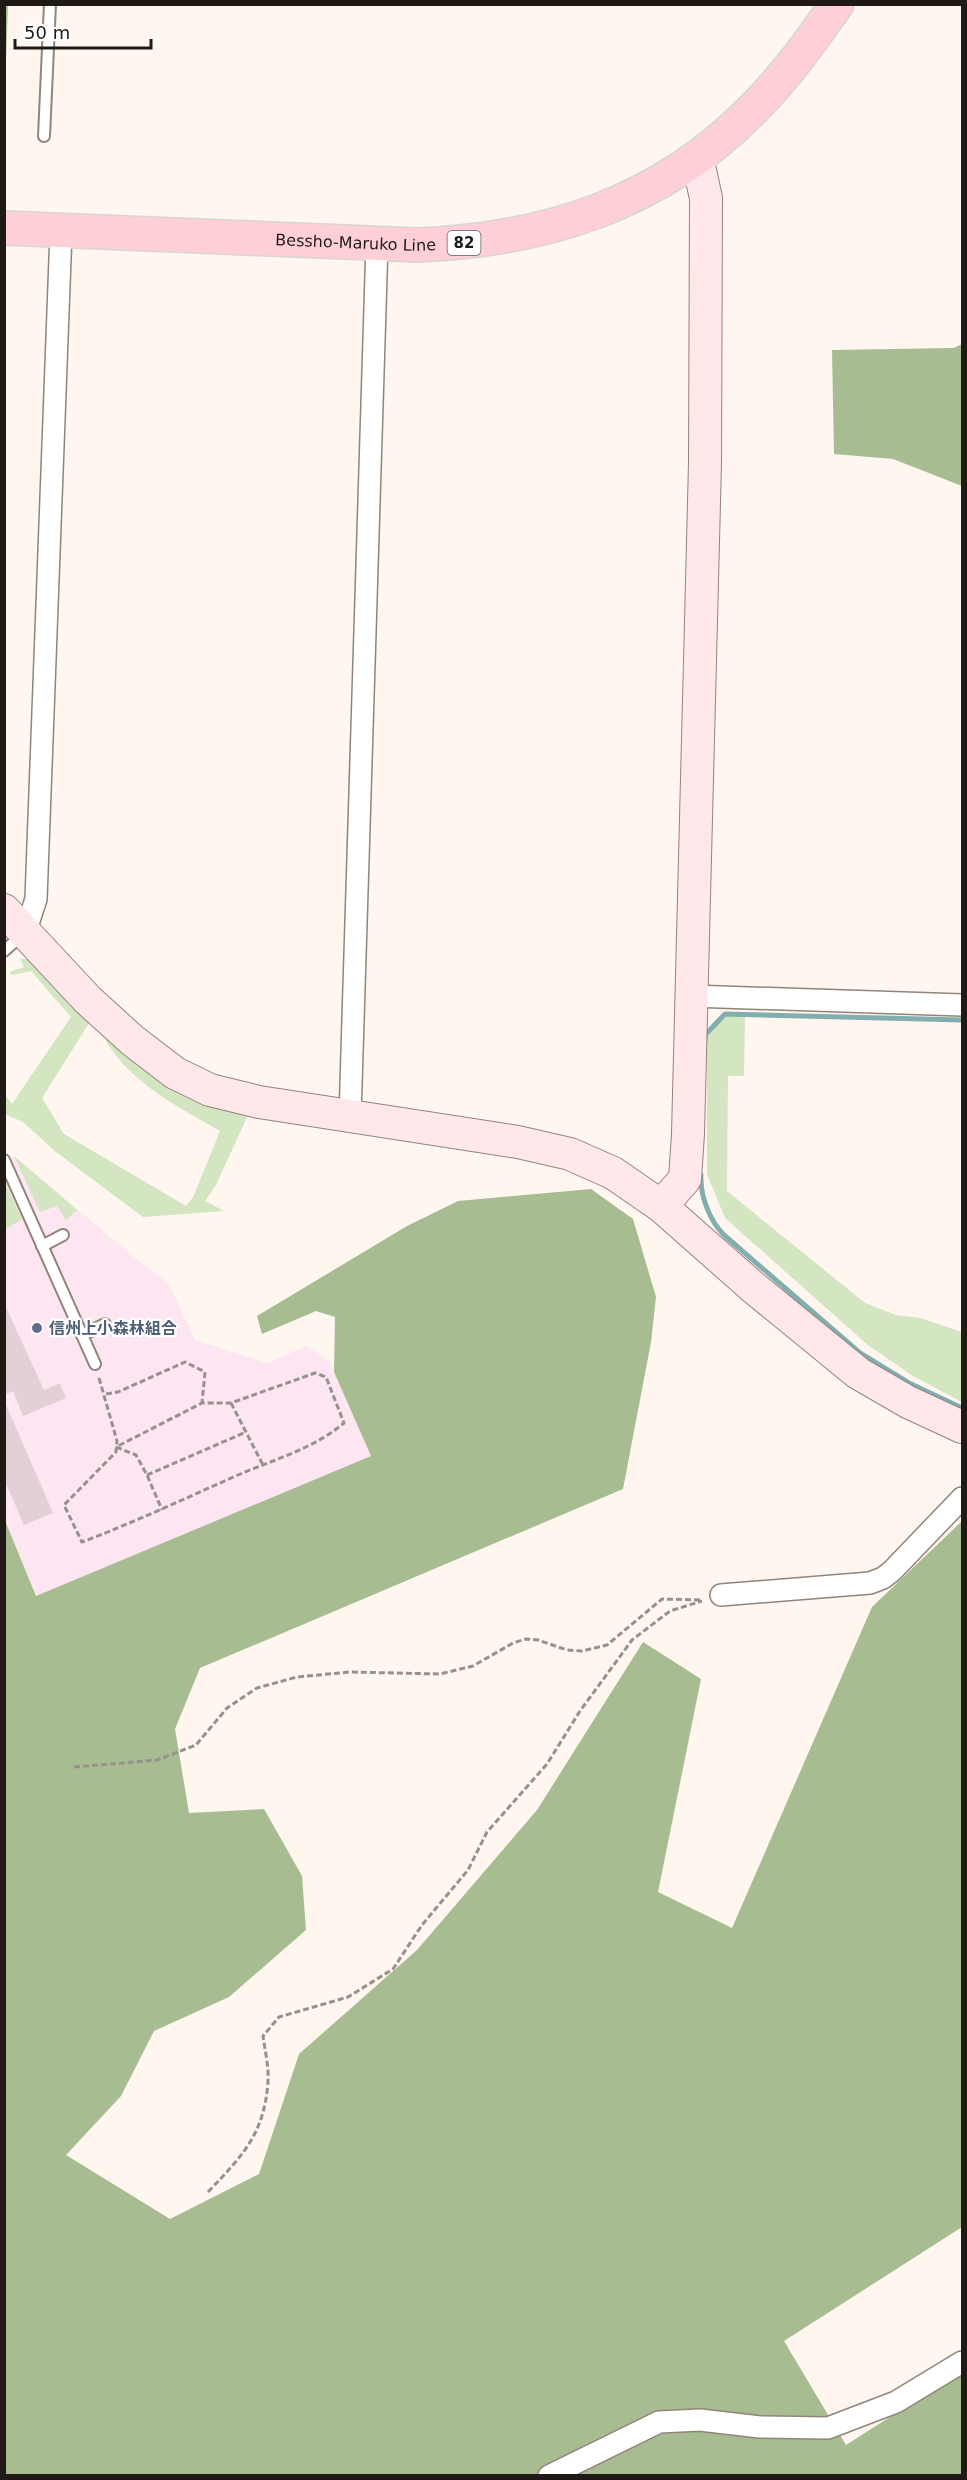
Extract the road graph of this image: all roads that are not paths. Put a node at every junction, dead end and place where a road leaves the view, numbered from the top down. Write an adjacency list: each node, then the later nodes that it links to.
1 (50, 4): 3 (lane)
2 (837, 4): 4 (main road, Bessho-Maruko Line / 82)
3 (44, 136)
4 (697, 157): 7 (main road, Bessho-Maruko Line / 82); 10 (street)
5 (4, 228): 6 (main road, Bessho-Maruko Line / 82)
6 (61, 232): 7 (main road, Bessho-Maruko Line / 82); 9 (street)
7 (376, 243): 12 (street)
8 (4, 910): 9 (street)
9 (15, 942): 12 (street)
10 (691, 996): 11 (street); 14 (street)
11 (963, 1005)
12 (350, 1116): 14 (street)
13 (4, 1160): 16 (lane)
14 (661, 1206): 20 (street)
15 (63, 1235): 16 (lane)
16 (42, 1245): 18 (lane)
17 (105, 1324): 18 (lane)
18 (82, 1335): 19 (lane)
19 (95, 1364)
20 (963, 1427)
21 (963, 1498): 22 (street)
22 (721, 1595)
23 (963, 2362): 24 (street)
24 (549, 2475)

